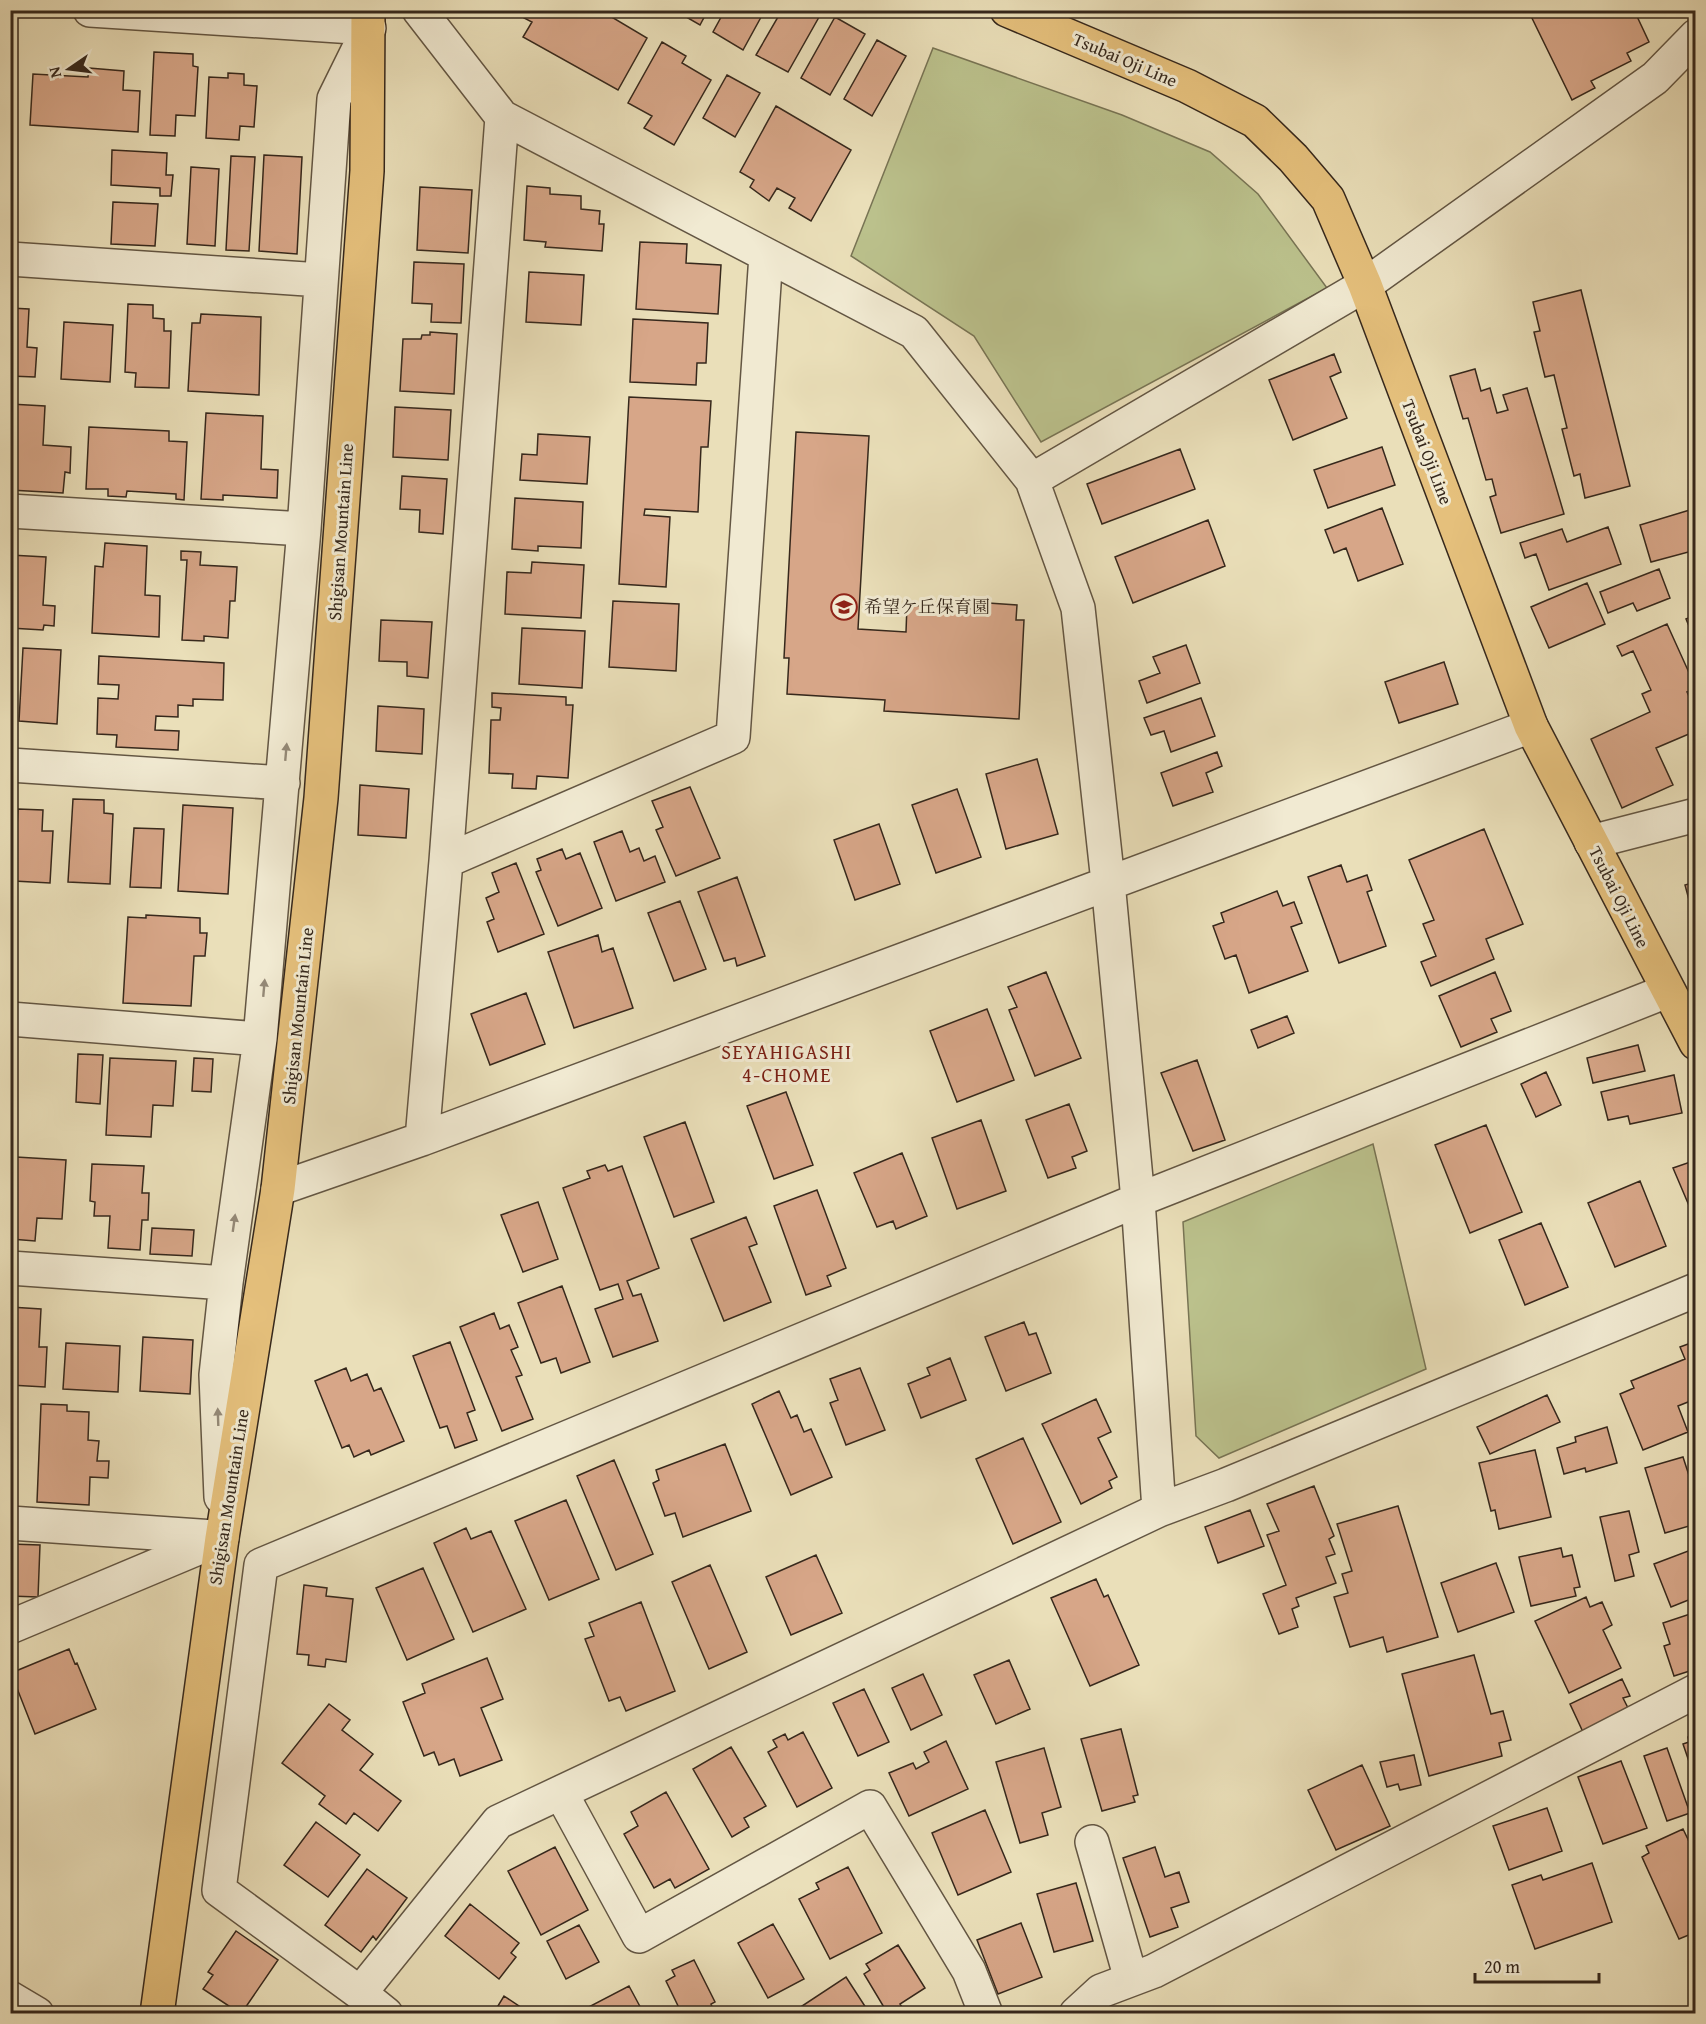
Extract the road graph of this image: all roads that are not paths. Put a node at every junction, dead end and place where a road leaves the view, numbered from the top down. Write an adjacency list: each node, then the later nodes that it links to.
1 (90, 10): 4 (street)
2 (419, 10): 6 (street)
3 (1007, 10): 10 (main road, Tsubai Oji Line)
4 (369, 19): 9 (street); 26 (main road, Shigisan Mountain Line)
5 (1695, 36): 10 (street)
6 (502, 117): 7 (street); 19 (street)
7 (766, 255): 11 (street); 19 (street)
8 (10, 259): 9 (street)
9 (321, 280): 13 (street)
10 (1365, 285): 11 (street); 14 (main road, Tsubai Oji Line)
11 (1032, 480): 20 (street)
12 (10, 511): 13 (street)
13 (304, 528): 16 (street, one-way to 13)
14 (1531, 726): 18 (main road, Tsubai Oji Line); 20 (street)
15 (10, 765): 16 (street)
16 (283, 783): 23 (street, one-way to 16)
17 (1695, 815): 18 (street)
18 (1591, 842): 21 (main road, Tsubai Oji Line)
19 (446, 861): 25 (street)
20 (1108, 882): 25 (street); 27 (street)
21 (1667, 991): 24 (main road, Tsubai Oji Line); 27 (street)
22 (10, 1019): 23 (street)
23 (260, 1039): 29 (street, one-way to 23)
24 (1695, 1042)
25 (422, 1139): 26 (street)
26 (278, 1189): 33 (main road, Shigisan Mountain Line)
27 (1138, 1200): 31 (street); 39 (street)
28 (10, 1268): 29 (street)
29 (226, 1283): 33 (street, one-way to 29)
30 (1695, 1290): 31 (street)
31 (1159, 1510): 36 (street)
32 (10, 1523): 33 (street)
33 (222, 1538): 34 (street); 42 (main road, Shigisan Mountain Line)
34 (10, 1627)
35 (1695, 1691): 38 (street)
36 (561, 1793): 39 (street); 44 (street)
37 (1092, 1842): 38 (street)
38 (1131, 1979): 45 (street)
39 (360, 1993): 43 (street)
40 (10, 1998): 41 (street)
41 (37, 2013)
42 (157, 2013)
43 (386, 2013)
44 (986, 2013)
45 (1076, 2013)

